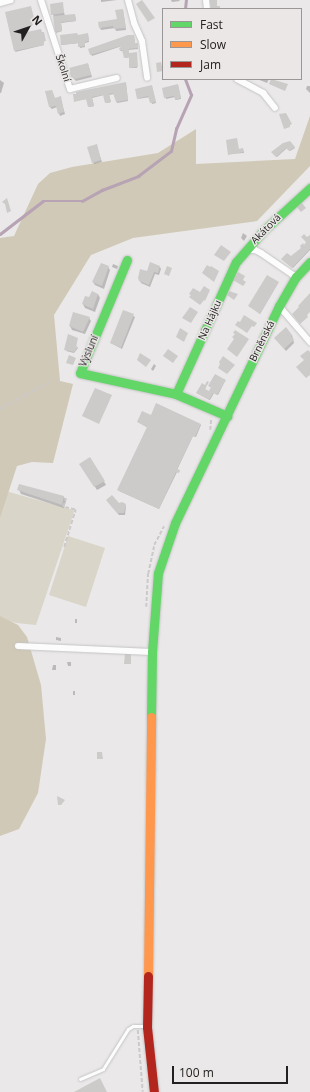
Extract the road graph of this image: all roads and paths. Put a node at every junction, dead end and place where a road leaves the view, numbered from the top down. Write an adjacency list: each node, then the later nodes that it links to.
1 (11, 0): 4 (street)
2 (41, 0): 5 (street, Školní)
3 (128, 0): 6 (street)
4 (0, 3)
5 (117, 78)
6 (147, 78)
7 (239, 80): 8 (street)
8 (275, 108)
9 (310, 188): 10 (main road, Akátová)
10 (248, 250): 13 (street, Akátová); 17 (main road, Na Hájku)
11 (126, 260): 17 (main road, Výsluní)
12 (310, 262): 13 (main road, Brněnská)
13 (296, 276): 14 (main road, Brněnská)
14 (279, 306): 15 (street); 19 (main road, Brněnská)
15 (310, 342)
16 (49, 382): 18 (path)
17 (176, 394): 19 (main road)
18 (0, 409)
19 (227, 416): 23 (main road, Brněnská)
20 (66, 498): 21 (path)
21 (64, 547)
22 (18, 646): 23 (street)
23 (152, 652): 24 (main road, Brněnská)
24 (147, 1027): 25 (lane); 26 (main road, Brněnská)
25 (80, 1080)
26 (154, 1092)

